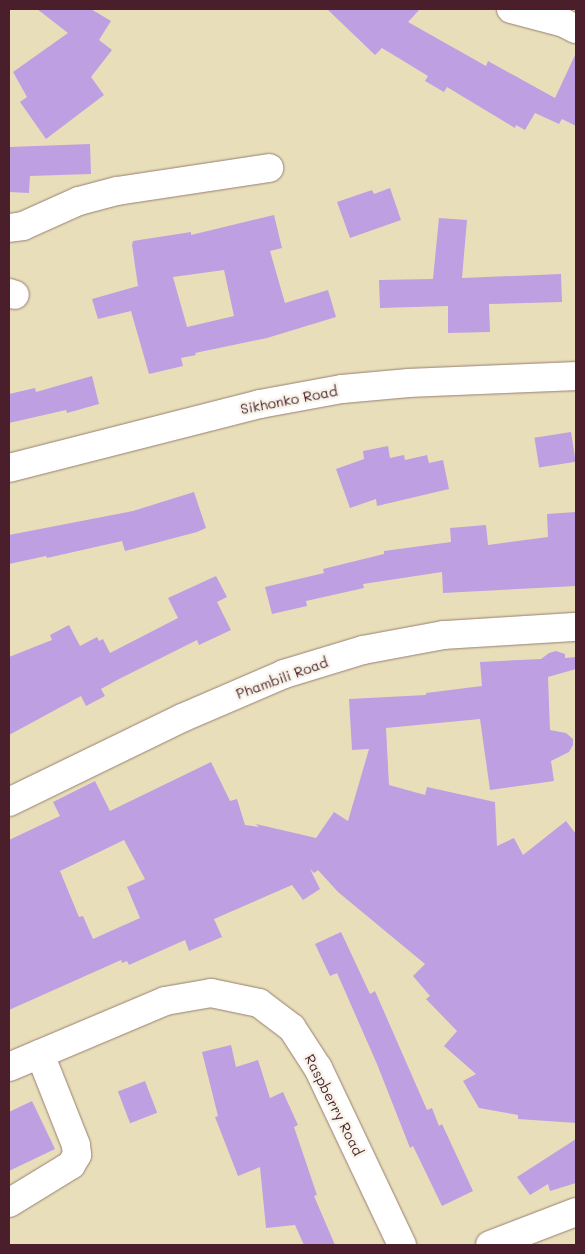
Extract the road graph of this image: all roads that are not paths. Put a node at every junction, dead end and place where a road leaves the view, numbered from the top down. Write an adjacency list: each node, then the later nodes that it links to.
1 (511, 9): 2 (street)
2 (576, 29)
3 (269, 168): 4 (street)
4 (9, 228)
5 (576, 376): 6 (street, Sikhonko Road)
6 (9, 468)
7 (576, 627): 8 (street, Phambili Road)
8 (9, 802)
9 (40, 1054): 10 (street, Raspberry Road); 11 (street); 13 (street, Raspberry Road)
10 (9, 1068)
11 (9, 1203)
12 (576, 1212): 14 (street)
13 (402, 1245)
14 (490, 1245)

